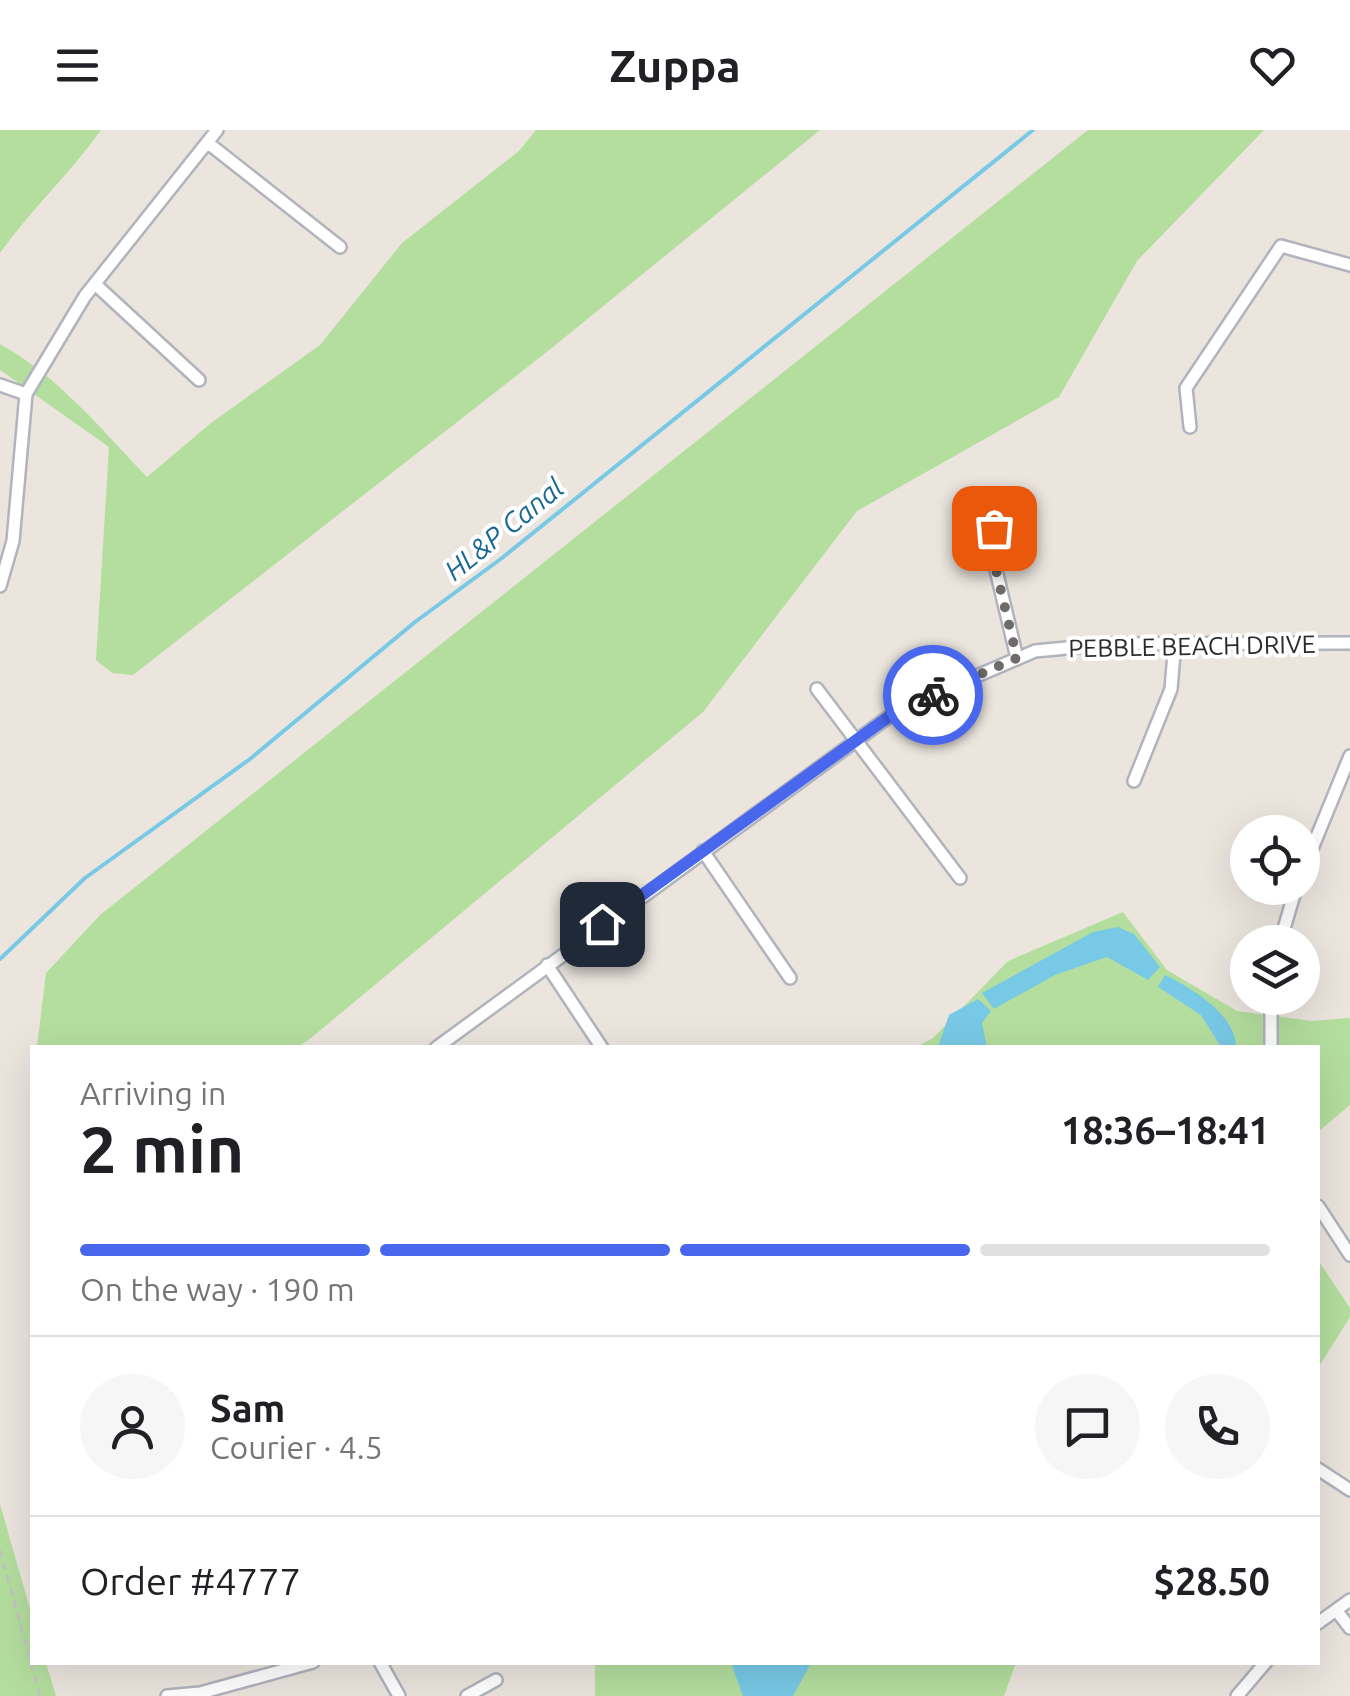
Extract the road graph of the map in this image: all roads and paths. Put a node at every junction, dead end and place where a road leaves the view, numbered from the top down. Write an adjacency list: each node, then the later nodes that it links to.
1 (217, 130): 2 (street)
2 (208, 143): 3 (street); 5 (street)
3 (340, 247)
4 (1350, 266): 9 (street)
5 (95, 284): 6 (street); 8 (street)
6 (199, 380)
7 (0, 385): 8 (street)
8 (26, 394): 11 (street)
9 (1190, 427)
10 (994, 528): 14 (street)
11 (0, 586)
12 (1176, 642): 13 (street, PEBBLE BEACH DRIVE); 14 (street, PEBBLE BEACH DRIVE); 18 (street)
13 (1350, 643)
14 (1017, 658): 16 (street, PEBBLE BEACH DRIVE)
15 (817, 689): 16 (street)
16 (856, 740): 20 (street, PEBBLE BEACH DRIVE); 21 (street)
17 (1350, 756): 19 (street)
18 (1134, 781)
19 (1320, 828)
20 (703, 851): 22 (street, PEBBLE BEACH DRIVE); 23 (street)
21 (960, 878)
22 (547, 965): 25 (street, PEBBLE BEACH DRIVE); 26 (street)
23 (790, 978)
24 (1271, 1015): 27 (street)
25 (440, 1045)
26 (600, 1045)
27 (1271, 1045)
28 (1320, 1209): 29 (street)
29 (1350, 1255)
30 (1320, 1471): 31 (street)
31 (1350, 1490)
32 (0, 1550): 37 (path)
33 (1350, 1600): 34 (street)
34 (1336, 1610): 35 (street); 36 (street)
35 (1320, 1622)
36 (1350, 1628)
37 (30, 1660)
38 (32, 1665): 43 (path)
39 (303, 1665): 44 (street)
40 (382, 1665): 45 (street)
41 (1260, 1665): 47 (street)
42 (496, 1680): 46 (street)
43 (40, 1696)
44 (167, 1696)
45 (399, 1696)
46 (467, 1696)
47 (1238, 1696)

